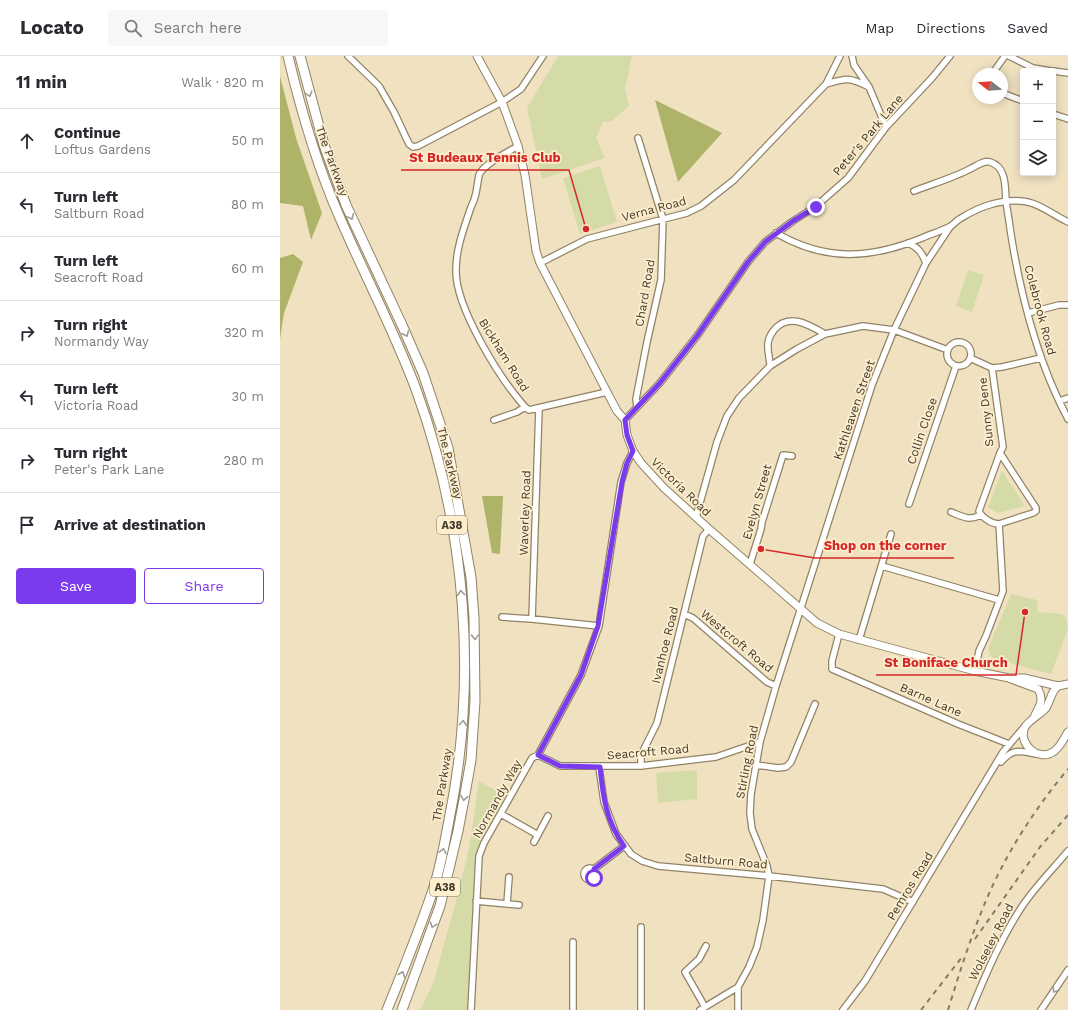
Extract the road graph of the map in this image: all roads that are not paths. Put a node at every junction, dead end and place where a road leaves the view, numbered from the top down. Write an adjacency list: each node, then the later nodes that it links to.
1 (288, 56): 109 (highway, The Parkway / A38, one-way to 1)
2 (300, 56): 110 (highway, The Parkway / A38, one-way to 110)
3 (348, 56): 19 (street)
4 (477, 56): 19 (street, Victoria Road)
5 (543, 56): 19 (street)
6 (840, 56): 15 (street, Verna Road)
7 (852, 56): 16 (street)
8 (950, 56): 22 (street, Peter's Park Lane)
9 (1005, 56): 11 (street)
10 (1009, 56): 12 (street)
11 (996, 68)
12 (1033, 68)
13 (1056, 72): 14 (street)
14 (1068, 73)
15 (826, 84): 16 (street, Verna Road); 27 (street, Verna Road)
16 (869, 87): 22 (street)
17 (1008, 95): 18 (street)
18 (1020, 100)
19 (502, 102): 24 (street, Victoria Road)
20 (1056, 115): 21 (street)
21 (1068, 119)
22 (886, 127): 30 (street, Peter's Park Lane)
23 (638, 138): 27 (street, Chard Road)
24 (518, 146): 32 (street, Victoria Road); 48 (street, Bickham Road)
25 (914, 191): 26 (street, Colebrook Road)
26 (1006, 202): 28 (street); 29 (street); 35 (street, Colebrook Road)
27 (663, 219): 32 (street, Verna Road); 47 (street, Chard Road)
28 (1068, 222)
29 (950, 227): 31 (street); 33 (street, Kathleaven Street)
30 (776, 233): 31 (street); 47 (street, Peter's Park Lane)
31 (908, 243): 33 (street)
32 (540, 263): 44 (street, Victoria Road)
33 (926, 264): 36 (street, Kathleaven Street)
34 (1068, 305): 35 (street)
35 (1028, 313): 40 (street, Colebrook Road)
36 (894, 330): 37 (street); 38 (street); 66 (street, Kathleaven Street)
37 (825, 334): 41 (street); 41 (street)
38 (948, 350): 39 (street); 42 (street)
39 (970, 358): 42 (street); 43 (street)
40 (1041, 358): 43 (street); 46 (street, Colebrook Road)
41 (770, 366): 59 (street)
42 (956, 366): 56 (street, Collin Close)
43 (992, 368): 54 (street, Sunny Dene)
44 (607, 392): 49 (street, Bickham Road); 51 (street, Victoria Road)
45 (1068, 398): 46 (street)
46 (1059, 402): 52 (street, Colebrook Road)
47 (637, 406): 51 (street, Peter's Park Lane)
48 (525, 407): 49 (street, Bickham Road); 50 (street, Bickham Road)
49 (539, 408): 69 (street, Waverley Road)
50 (494, 420)
51 (625, 420): 53 (street, Victoria Road)
52 (1068, 420)
53 (633, 451): 59 (street, Victoria Road); 70 (street, Normandy Way)
54 (1000, 453): 58 (street, Sunny Dene); 60 (street, Sunny Dene)
55 (792, 456): 63 (street, Evelyn Street)
56 (909, 504)
57 (951, 512): 58 (street)
58 (981, 515): 60 (street)
59 (696, 517): 61 (street, Victoria Road)
60 (999, 524): 65 (street)
61 (709, 529): 63 (street, Victoria Road); 67 (street, Ivanhoe Road)
62 (891, 534): 64 (street)
63 (750, 564): 66 (street, Victoria Road)
64 (882, 566): 65 (street); 72 (street)
65 (999, 600): 73 (street)
66 (801, 610): 71 (street, Victoria Road); 76 (street, Stirling Road)
67 (684, 614): 76 (street, Westcroft Road); 87 (street, Ivanhoe Road)
68 (502, 617): 69 (street)
69 (532, 619): 70 (street)
70 (598, 626): 85 (street, Normandy Way)
71 (839, 634): 72 (street, Victoria Road); 83 (street, Barne Lane)
72 (859, 640): 73 (street, Victoria Road)
73 (975, 672): 74 (street, Victoria Road)
74 (1009, 678): 77 (street, Victoria Road); 79 (street, Victoria Road)
75 (1068, 684): 77 (street, Victoria Road)
76 (776, 686): 82 (street, Stirling Road)
77 (1058, 686): 79 (street, Pemros Road)
78 (812, 707): 86 (street)
79 (1034, 718): 80 (street, Pemros Road)
80 (1026, 726): 83 (street, Pemros Road); 84 (street)
81 (1068, 732): 84 (street, Pemros Road)
82 (760, 742): 86 (street, Stirling Road); 87 (street, Seacroft Road)
83 (1009, 744): 89 (street, Pemros Road)
84 (1039, 754): 89 (street, Pemros Road)
85 (538, 755): 88 (street, Seacroft Road); 90 (street, Normandy Way)
86 (756, 765): 97 (street, Stirling Road)
87 (641, 766): 88 (street, Seacroft Road)
88 (600, 767): 94 (street, Saltburn Road)
89 (993, 772): 100 (street, Pemros Road)
90 (501, 814): 92 (street); 99 (street, Normandy Way)
91 (548, 816): 92 (street)
92 (538, 835): 93 (street)
93 (534, 842)
94 (624, 846): 96 (street); 97 (street, Saltburn Road)
95 (1068, 851): 116 (street, Wolseley Road)
96 (594, 869)
97 (769, 876): 100 (street, Saltburn Road); 107 (street, Stirling Road)
98 (509, 877): 101 (street)
99 (476, 901): 101 (street); 111 (street, Normandy Way)
100 (913, 902): 115 (street, Pemros Road)
101 (507, 904): 102 (street)
102 (519, 905)
103 (641, 927): 113 (street)
104 (573, 942): 112 (street)
105 (706, 946): 108 (street)
106 (1068, 970): 117 (street, one-way to 117)
107 (738, 987): 108 (street, Stirling Road); 114 (street, Stirling Road)
108 (702, 1009)
109 (387, 1010)
110 (402, 1010)
111 (471, 1010)
112 (573, 1010)
113 (641, 1010)
114 (738, 1010)
115 (843, 1010)
116 (970, 1010)
117 (1042, 1010)

